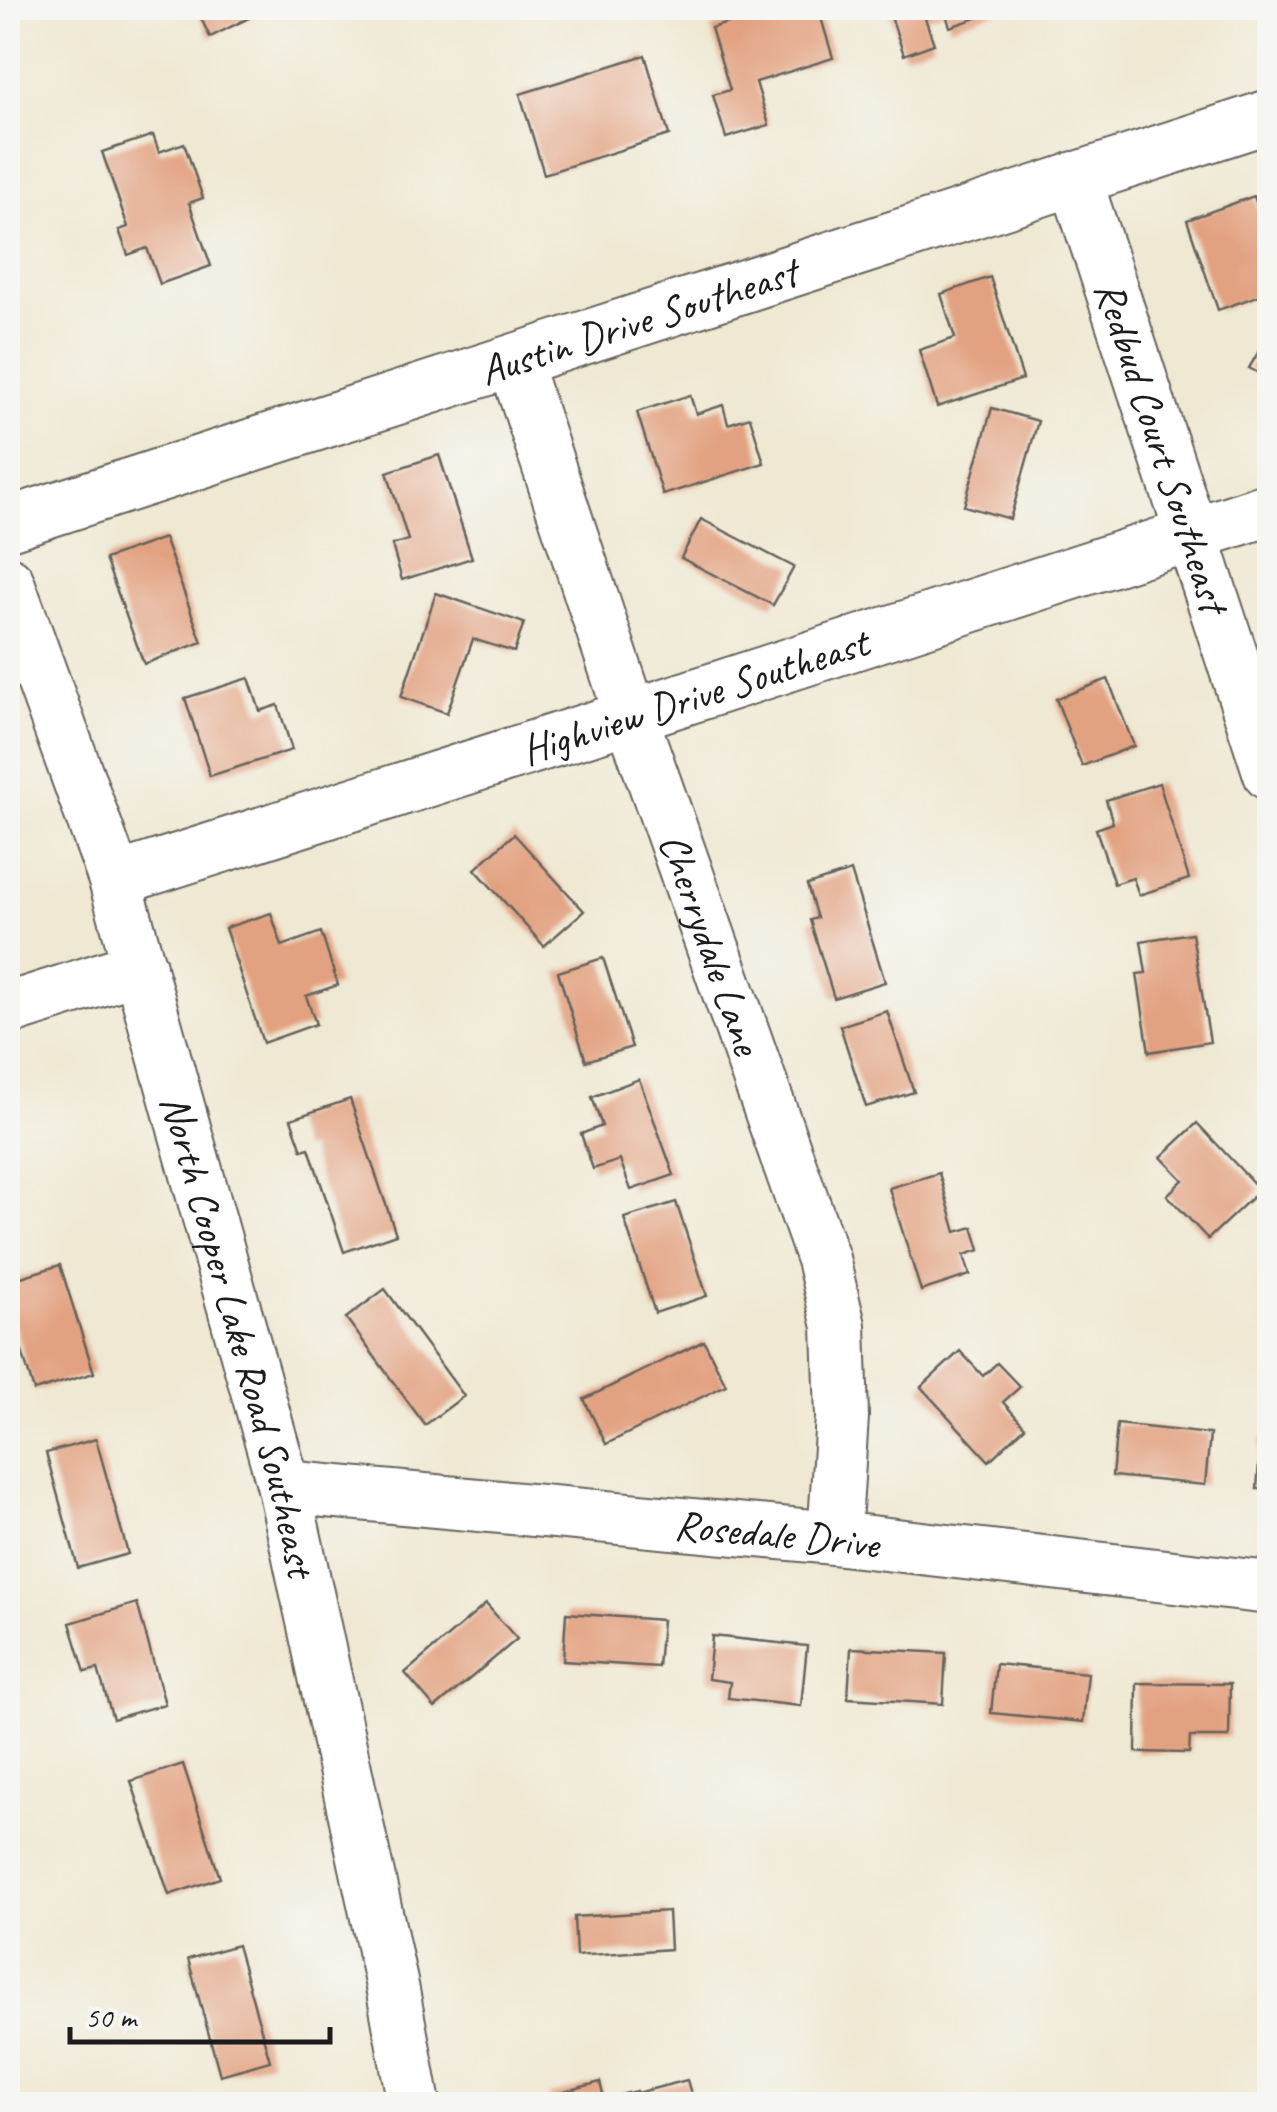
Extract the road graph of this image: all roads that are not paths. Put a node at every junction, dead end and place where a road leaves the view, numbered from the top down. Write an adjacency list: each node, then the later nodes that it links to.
1 (1270, 116): 2 (street, Austin Drive Southeast)
2 (1075, 178): 3 (street, Austin Drive Southeast); 6 (street, Redbud Court Southeast)
3 (514, 361): 5 (street, Austin Drive Southeast); 8 (street, Cherrydale Lane)
4 (1270, 508): 6 (street, Highview Drive Southeast)
5 (8, 524)
6 (1192, 534): 8 (street, Highview Drive Southeast); 9 (street, Redbud Court Southeast)
7 (8, 583): 10 (street, North Cooper Lake Road Southeast)
8 (631, 716): 10 (street, Highview Drive Southeast); 14 (street, Cherrydale Lane)
9 (1270, 774)
10 (116, 880): 11 (street, North Cooper Lake Road Southeast)
11 (140, 967): 12 (street); 13 (street, North Cooper Lake Road Southeast)
12 (8, 1009)
13 (284, 1487): 14 (street, Rosedale Drive); 16 (street, North Cooper Lake Road Southeast)
14 (834, 1538): 15 (street, Rosedale Drive)
15 (1270, 1588)
16 (414, 2104)

